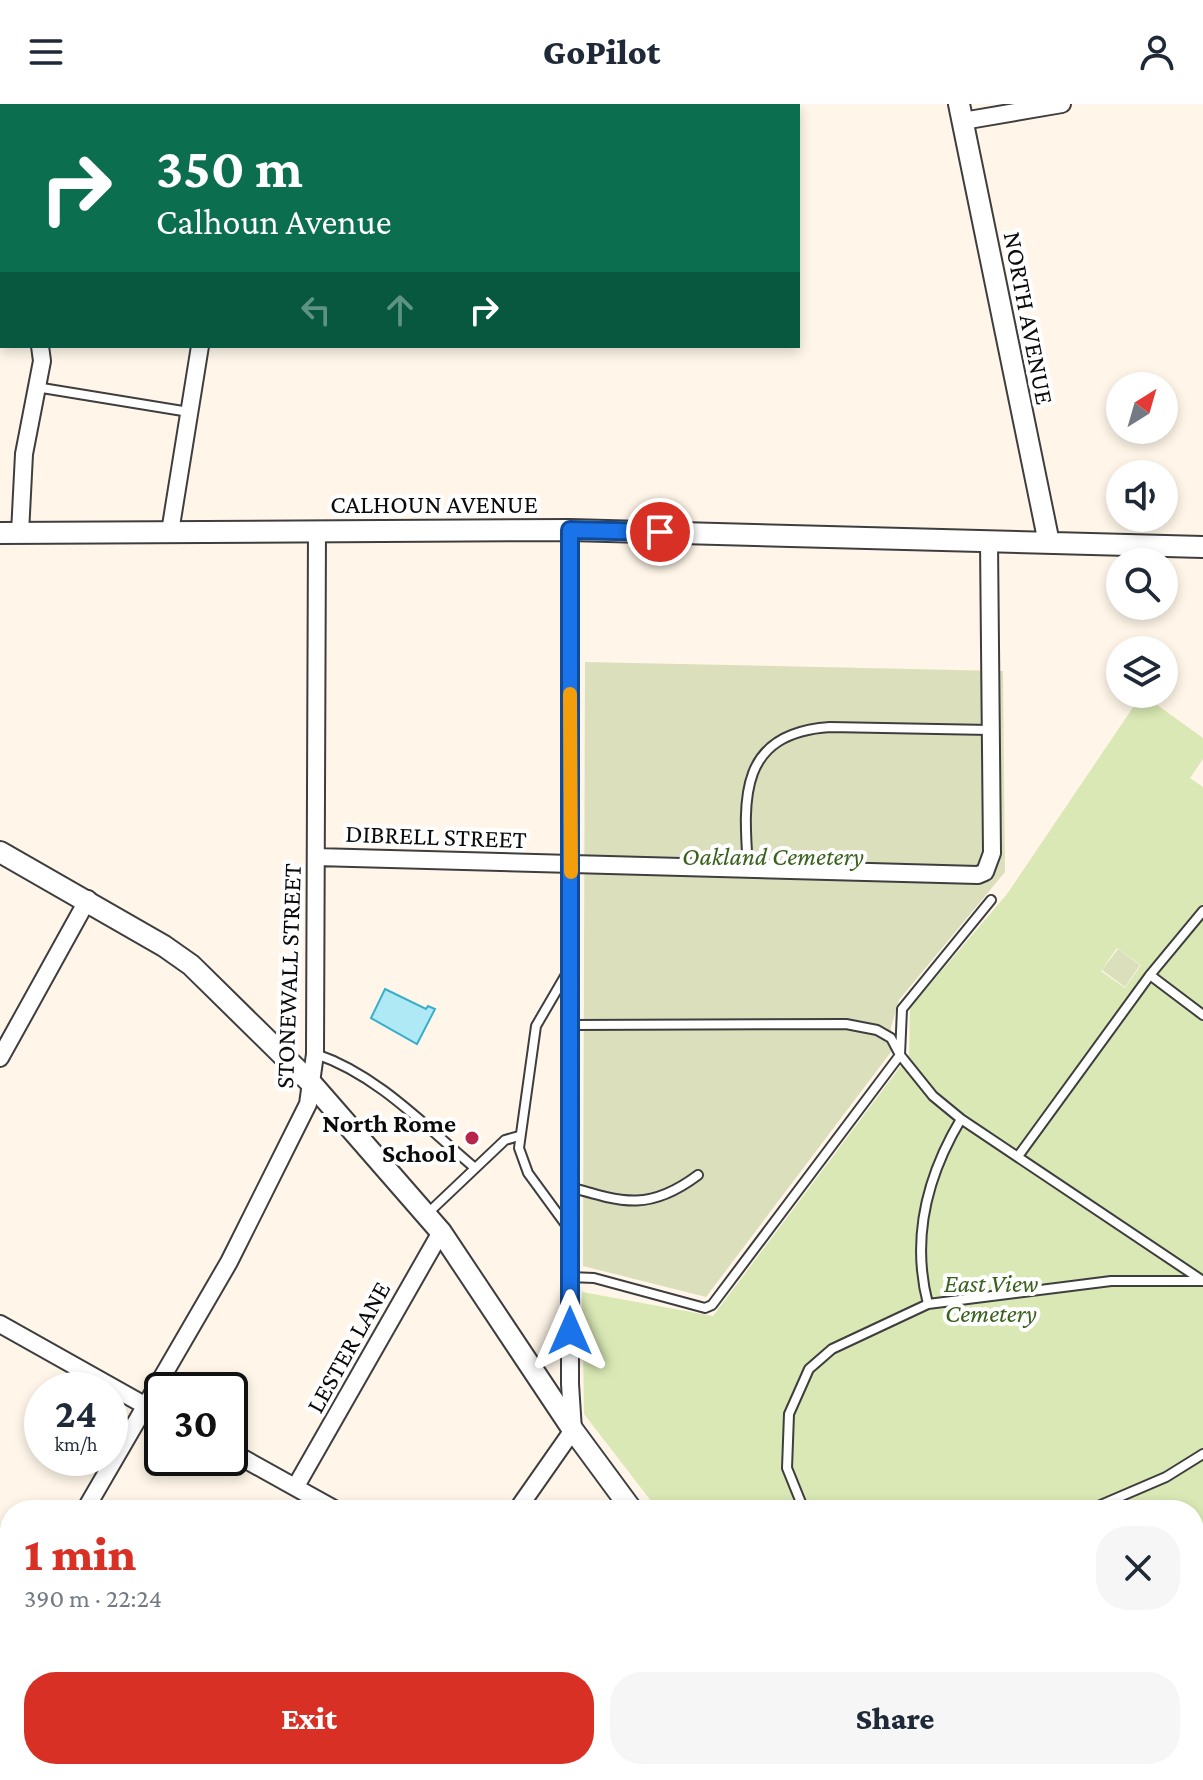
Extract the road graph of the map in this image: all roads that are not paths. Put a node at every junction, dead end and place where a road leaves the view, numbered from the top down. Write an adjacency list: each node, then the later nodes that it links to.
1 (1062, 104): 2 (street)
2 (961, 113): 12 (street, NORTH AVENUE)
3 (40, 348): 5 (street)
4 (200, 348): 6 (street)
5 (34, 387): 6 (lane); 10 (street)
6 (189, 412): 9 (street)
7 (317, 530): 8 (street, CALHOUN AVENUE); 9 (street, CALHOUN AVENUE); 16 (street, STONEWALL STREET)
8 (570, 530): 11 (street, CALHOUN AVENUE); 17 (street)
9 (170, 532): 10 (street, CALHOUN AVENUE)
10 (10, 533)
11 (989, 542): 12 (street, CALHOUN AVENUE); 14 (street)
12 (1049, 543): 13 (street, CALHOUN AVENUE)
13 (1203, 547)
14 (990, 730): 18 (lane); 18 (street, DIBRELL STREET)
15 (0, 852): 19 (street)
16 (316, 857): 17 (street, DIBRELL STREET); 26 (street, STONEWALL STREET)
17 (571, 864): 18 (street, DIBRELL STREET); 22 (street)
18 (748, 869)
19 (88, 899): 28 (street); 29 (street)
20 (991, 900): 27 (lane)
21 (1203, 911): 23 (lane)
22 (571, 967): 25 (street); 31 (lane)
23 (1150, 975): 24 (lane); 32 (lane)
24 (1203, 1015)
25 (571, 1025): 27 (lane); 35 (street)
26 (315, 1054): 29 (street, STONEWALL STREET); 33 (lane)
27 (900, 1055): 30 (lane); 39 (lane)
28 (0, 1058)
29 (312, 1084): 36 (street); 43 (street, STONEWALL STREET)
30 (961, 1119): 32 (lane); 41 (lane)
31 (519, 1136): 33 (lane); 38 (lane)
32 (1019, 1155): 40 (lane)
33 (475, 1168): 36 (lane)
34 (698, 1175): 35 (lane)
35 (570, 1187): 38 (street)
36 (427, 1215): 37 (street)
37 (441, 1232): 46 (street); 49 (street, LESTER LANE)
38 (570, 1232): 39 (street)
39 (570, 1277): 46 (street)
40 (1203, 1281): 41 (lane)
41 (928, 1304): 54 (lane)
42 (0, 1324): 44 (street)
43 (167, 1372)
44 (144, 1405)
45 (144, 1412): 50 (street, STONEWALL STREET)
46 (573, 1430): 52 (street); 53 (street)
47 (1203, 1454): 55 (lane)
48 (248, 1461): 49 (street)
49 (296, 1486): 51 (street)
50 (91, 1500)
51 (319, 1500)
52 (524, 1500)
53 (625, 1500)
54 (800, 1500)
55 (1112, 1500)

